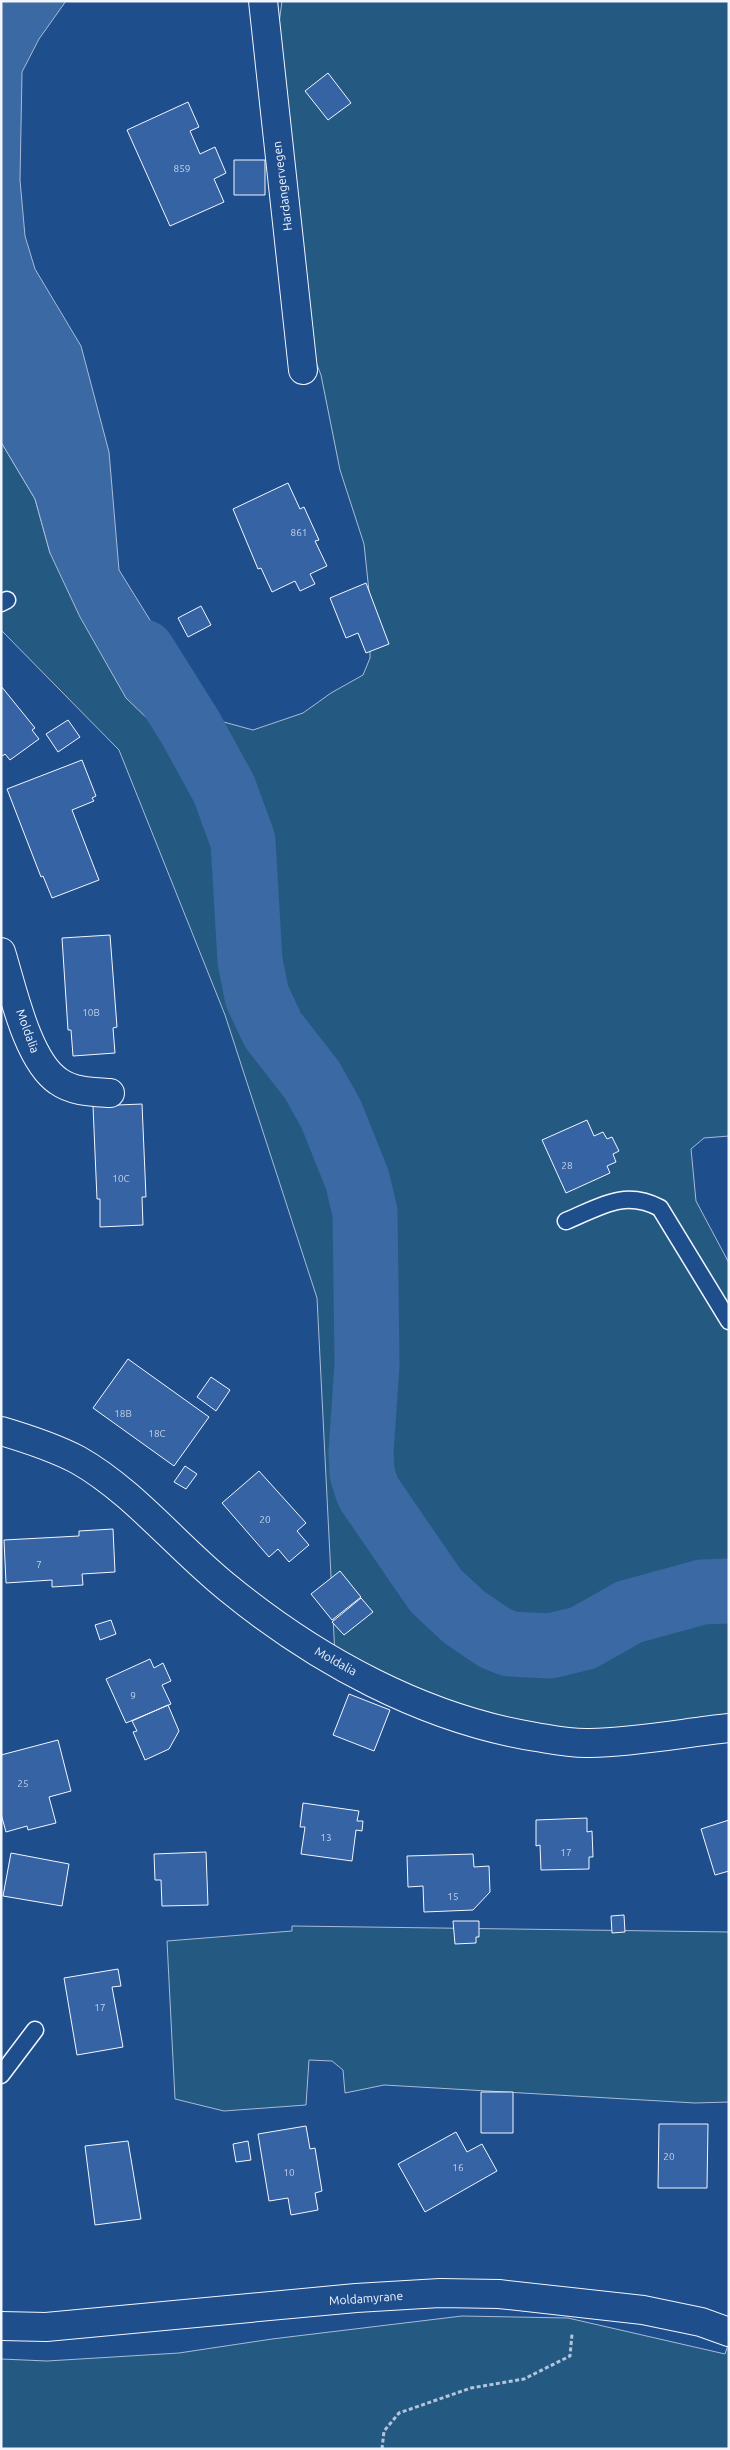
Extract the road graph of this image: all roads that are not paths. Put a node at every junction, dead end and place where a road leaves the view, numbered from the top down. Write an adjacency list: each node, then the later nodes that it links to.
1 (262, 1): 2 (street, Hardangervegen)
2 (303, 370)
3 (1, 952): 4 (street, Moldalia)
4 (110, 1093)
5 (566, 1221): 6 (lane)
6 (729, 1321)
7 (1, 1431): 8 (street, Moldalia)
8 (729, 1728)
9 (35, 2030): 10 (lane)
10 (1, 2074)
11 (1, 2326): 12 (street, Moldamyrane)
12 (729, 2332)

